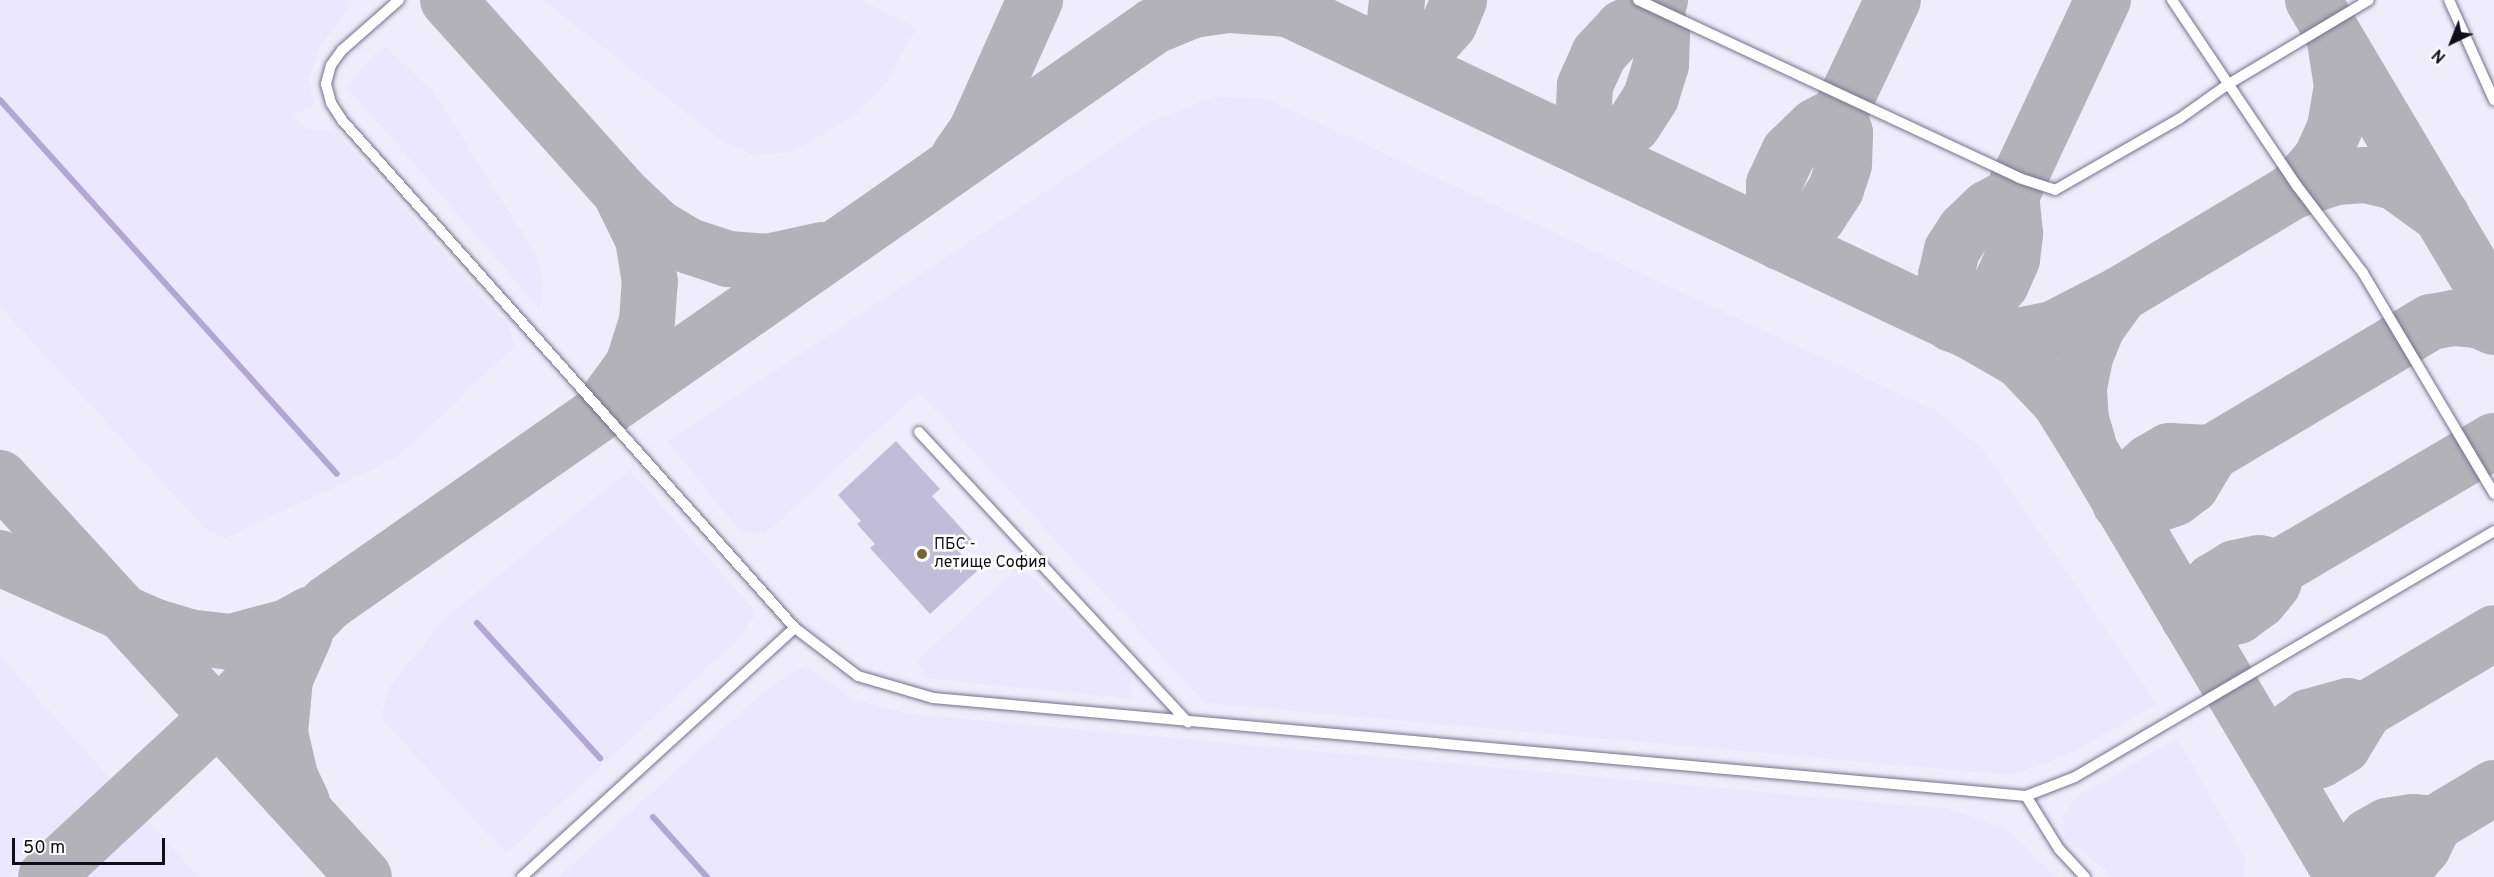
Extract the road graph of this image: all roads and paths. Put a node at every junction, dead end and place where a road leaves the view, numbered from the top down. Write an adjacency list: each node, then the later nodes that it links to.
1 (399, 0): 11 (lane)
2 (1638, 0): 6 (lane)
3 (2172, 0): 6 (lane)
4 (2369, 0): 6 (lane)
5 (2449, 0): 7 (lane)
6 (2227, 85): 9 (lane)
7 (2494, 100)
8 (919, 432): 12 (lane)
9 (2494, 494)
10 (2494, 531): 13 (lane)
11 (795, 628): 12 (lane); 14 (lane)
12 (1188, 722): 13 (lane)
13 (2026, 796): 15 (lane)
14 (522, 877)
15 (2085, 877)

